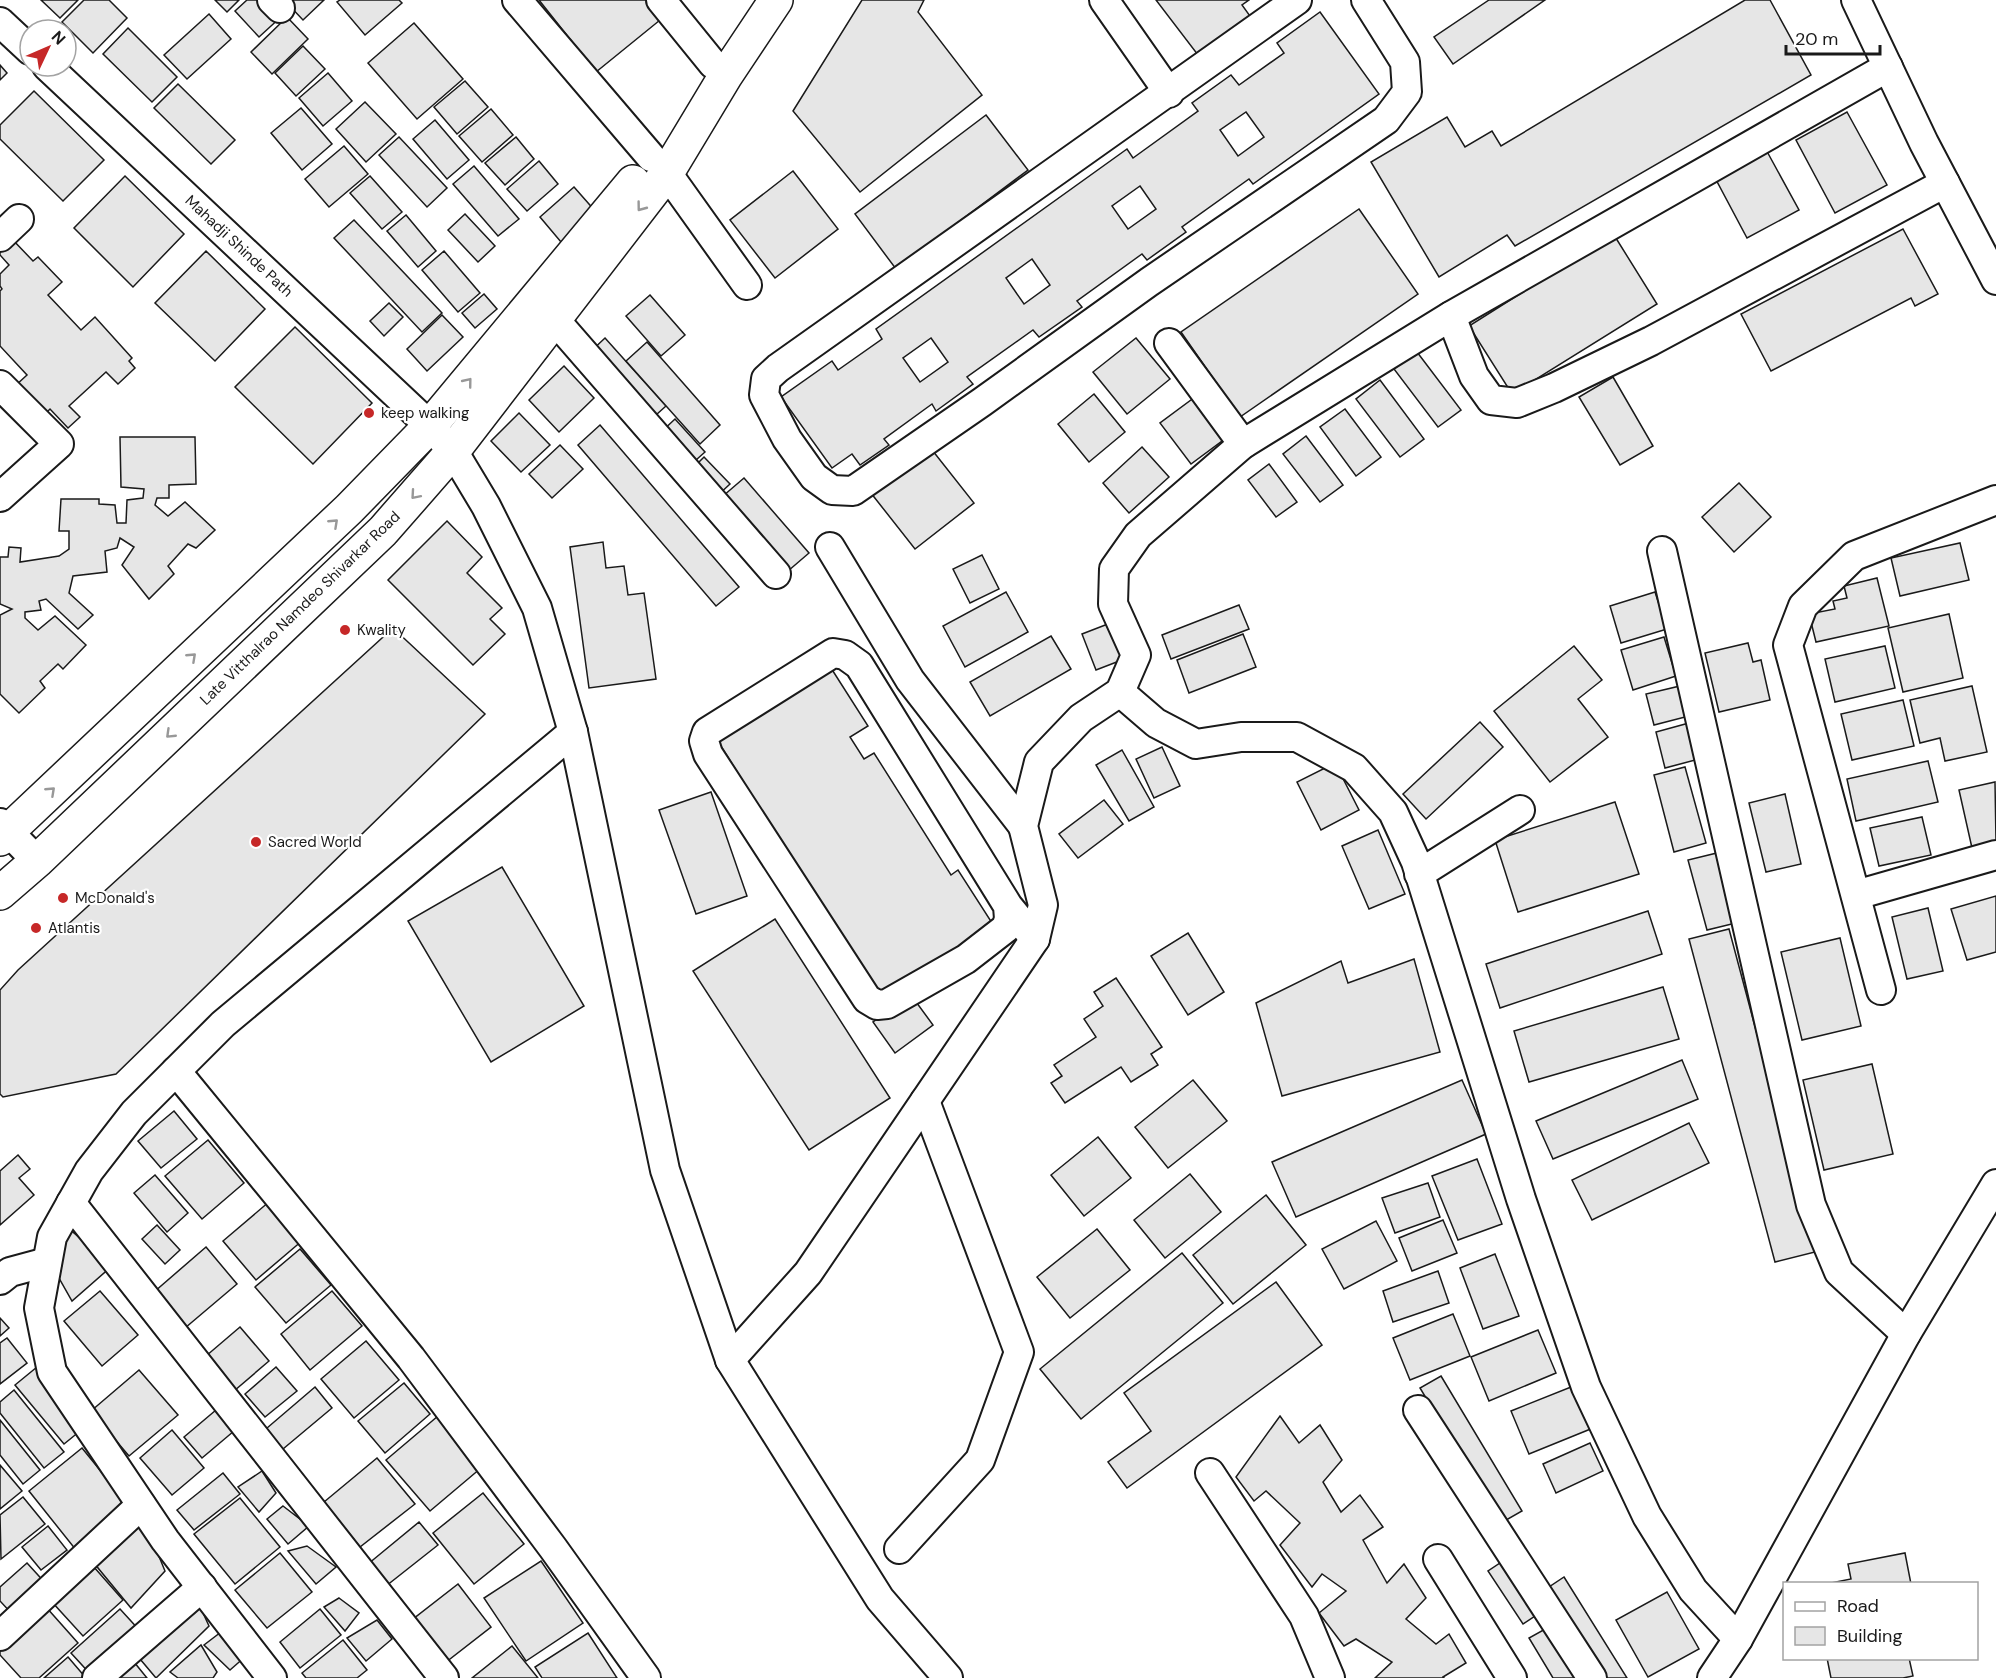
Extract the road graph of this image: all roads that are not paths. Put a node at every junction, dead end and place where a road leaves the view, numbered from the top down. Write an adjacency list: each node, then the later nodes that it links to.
1 (517, 0): 15 (street)
2 (661, 0): 11 (street)
3 (753, 0): 11 (main road, Late Vitthalrao Namdeo Shivarkar Road)
4 (776, 0): 15 (main road, Late Vitthalrao Namdeo Shivarkar Road)
5 (1104, 0): 14 (street)
6 (1298, 0): 14 (street)
7 (1366, 0): 14 (street)
8 (1856, 0): 12 (street)
9 (0, 22): 10 (street)
10 (18, 39)
11 (713, 64): 15 (main road, Late Vitthalrao Namdeo Shivarkar Road)
12 (1888, 67): 16 (street); 19 (street)
13 (60, 78): 23 (street, Mahadji Shinde Path)
14 (1168, 93)
15 (659, 165): 18 (street); 20 (main road, Late Vitthalrao Namdeo Shivarkar Road, one-way to 20); 23 (main road, Late Vitthalrao Namdeo Shivarkar Road, one-way to 15)
16 (1945, 183): 17 (street); 19 (street)
17 (1996, 280)
18 (747, 285)
19 (1451, 316): 24 (street)
20 (555, 320): 25 (main road, Late Vitthalrao Namdeo Shivarkar Road); 30 (street)
21 (1169, 343): 24 (street)
22 (0, 385): 26 (street)
23 (430, 426): 25 (street, Mahadji Shinde Path); 35 (main road, Late Vitthalrao Namdeo Shivarkar Road, one-way to 23)
24 (1243, 444): 31 (street)
25 (453, 451): 32 (street, Mahadji Shinde Path); 37 (main road, Late Vitthalrao Namdeo Shivarkar Road, one-way to 37)
26 (0, 497)
27 (1996, 501): 40 (street)
28 (830, 547): 34 (street)
29 (1662, 551): 50 (street)
30 (776, 574)
31 (1119, 692): 34 (street); 38 (street)
32 (573, 732): 44 (street); 51 (street, Mahadji Shinde Path)
33 (1520, 810): 38 (street)
34 (1023, 826): 42 (street)
35 (3, 831): 37 (street)
36 (1996, 855): 40 (street)
37 (37, 861): 39 (main road, Late Vitthalrao Namdeo Shivarkar Road)
38 (1419, 874): 59 (street)
39 (0, 893)
40 (1856, 895): 43 (street)
41 (1008, 906): 41 (street); 42 (street)
42 (1035, 939): 45 (street)
43 (1881, 990)
44 (176, 1071): 47 (street); 63 (street)
45 (924, 1101): 51 (street); 55 (street)
46 (1996, 1184): 50 (street)
47 (71, 1203): 48 (street); 62 (street)
48 (47, 1262): 49 (street); 54 (street)
49 (0, 1280)
50 (1906, 1334): 59 (street)
51 (730, 1360): 64 (street, Mahadji Shinde Path)
52 (1418, 1410): 67 (street)
53 (1210, 1473): 65 (street)
54 (141, 1505): 57 (street); 58 (street)
55 (899, 1549)
56 (1438, 1559): 66 (street)
57 (202, 1587): 60 (street); 61 (street)
58 (0, 1636)
59 (1738, 1639): 68 (street)
60 (260, 1674)
61 (97, 1678)
62 (444, 1678)
63 (646, 1678)
64 (948, 1678)
65 (1330, 1678)
66 (1512, 1678)
67 (1592, 1678)
68 (1712, 1678)

